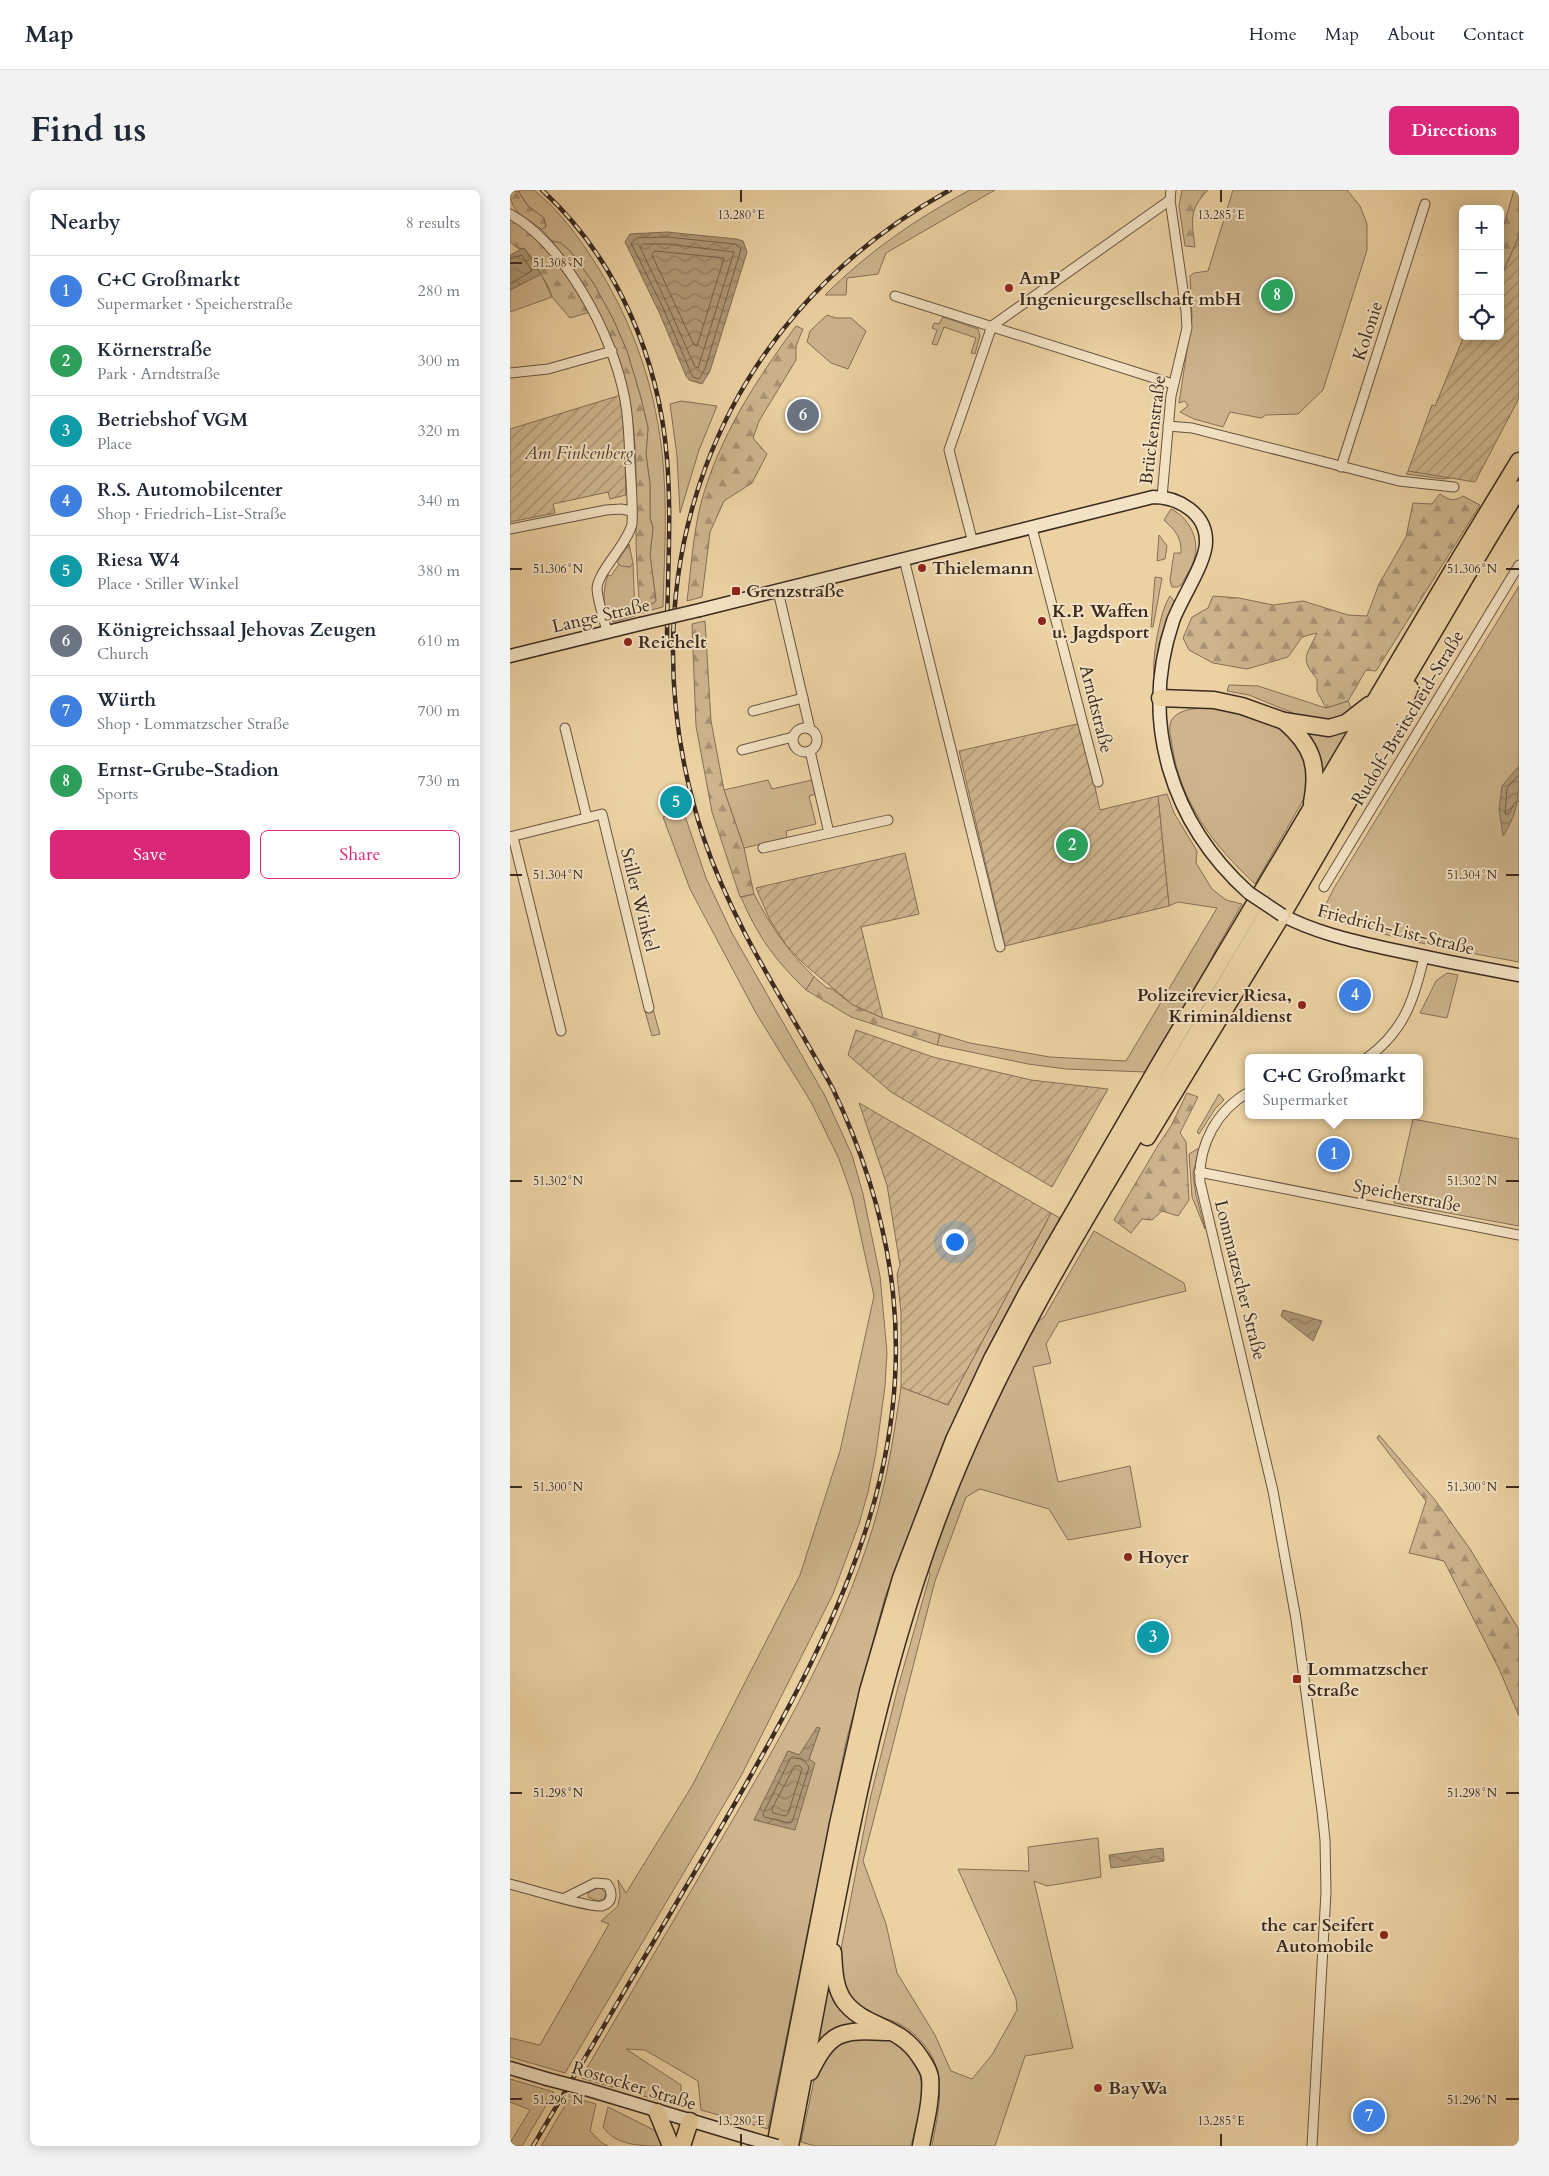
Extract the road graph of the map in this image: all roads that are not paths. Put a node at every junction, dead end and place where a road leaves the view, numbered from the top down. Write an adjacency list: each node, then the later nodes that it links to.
1 (1171, 190): 2 (street, Brückenstraße)
2 (1170, 200): 6 (street); 9 (street, Brückenstraße)
3 (1425, 204): 12 (street, Kolonie)
4 (510, 214): 7 (street)
5 (895, 296): 6 (street)
6 (992, 326): 9 (street); 19 (street)
7 (612, 351): 8 (street); 16 (street)
8 (510, 373)
9 (1173, 384): 10 (street, Brückenstraße)
10 (1168, 426): 12 (street); 15 (street, Brückenstraße)
11 (1519, 460): 26 (highway)
12 (1341, 467): 13 (street)
13 (1454, 487)
14 (1519, 489): 25 (highway)
15 (1162, 497): 17 (street); 28 (street, Friedrich-List-Straße)
16 (632, 511): 18 (street); 23 (street)
17 (1032, 528): 19 (street); 36 (street, Arndtstraße)
18 (510, 529)
19 (973, 543): 20 (street)
20 (904, 559): 22 (street); 45 (street)
21 (1519, 565): 43 (street, Rudolf-Breitscheid-Straße)
22 (778, 591): 23 (street, Lange Straße, bridge); 27 (street)
23 (607, 632): 24 (street, Lange Straße)
24 (510, 656)
25 (1410, 670): 44 (highway); 52 (highway)
26 (1378, 696): 30 (highway); 37 (highway)
27 (803, 698): 29 (street); 32 (street)
28 (1160, 698): 30 (highway); 44 (street, Friedrich-List-Straße, bridge)
29 (753, 711)
30 (1284, 721): 37 (highway)
31 (565, 728): 38 (street)
32 (810, 729): 33 (street); 35 (street)
33 (793, 737): 34 (street); 35 (street)
34 (742, 750)
35 (810, 751): 40 (street)
36 (1098, 782)
37 (1310, 810): 65 (highway)
38 (587, 818): 41 (street); 48 (street, Stiller Winkel)
39 (888, 820): 40 (street)
40 (829, 833): 42 (street)
41 (511, 837): 49 (street)
42 (763, 848)
43 (1324, 887)
44 (1282, 915): 46 (street, Friedrich-List-Straße); 52 (highway)
45 (1000, 948)
46 (1424, 957): 47 (street, Friedrich-List-Straße); 50 (street)
47 (1519, 975)
48 (649, 1008)
49 (561, 1031)
50 (1372, 1054)
51 (1245, 1095): 53 (street, Lommatzscher Straße)
52 (1118, 1167): 57 (highway)
53 (1199, 1172): 54 (street, Speicherstraße); 68 (street, Lommatzscher Straße)
54 (1519, 1235)
55 (510, 1884): 56 (street)
56 (565, 1898): 56 (street)
57 (832, 1928): 58 (highway); 60 (highway)
58 (896, 2033): 60 (highway); 67 (highway)
59 (510, 2068): 61 (street, Rostocker Straße, bridge)
60 (800, 2092): 66 (highway)
61 (657, 2112): 62 (street, Rostocker Straße); 63 (highway)
62 (690, 2121): 64 (highway); 65 (street, Rostocker Straße, bridge)
63 (671, 2146)
64 (682, 2146)
65 (776, 2146)
66 (790, 2146)
67 (921, 2146)
68 (1312, 2146)

